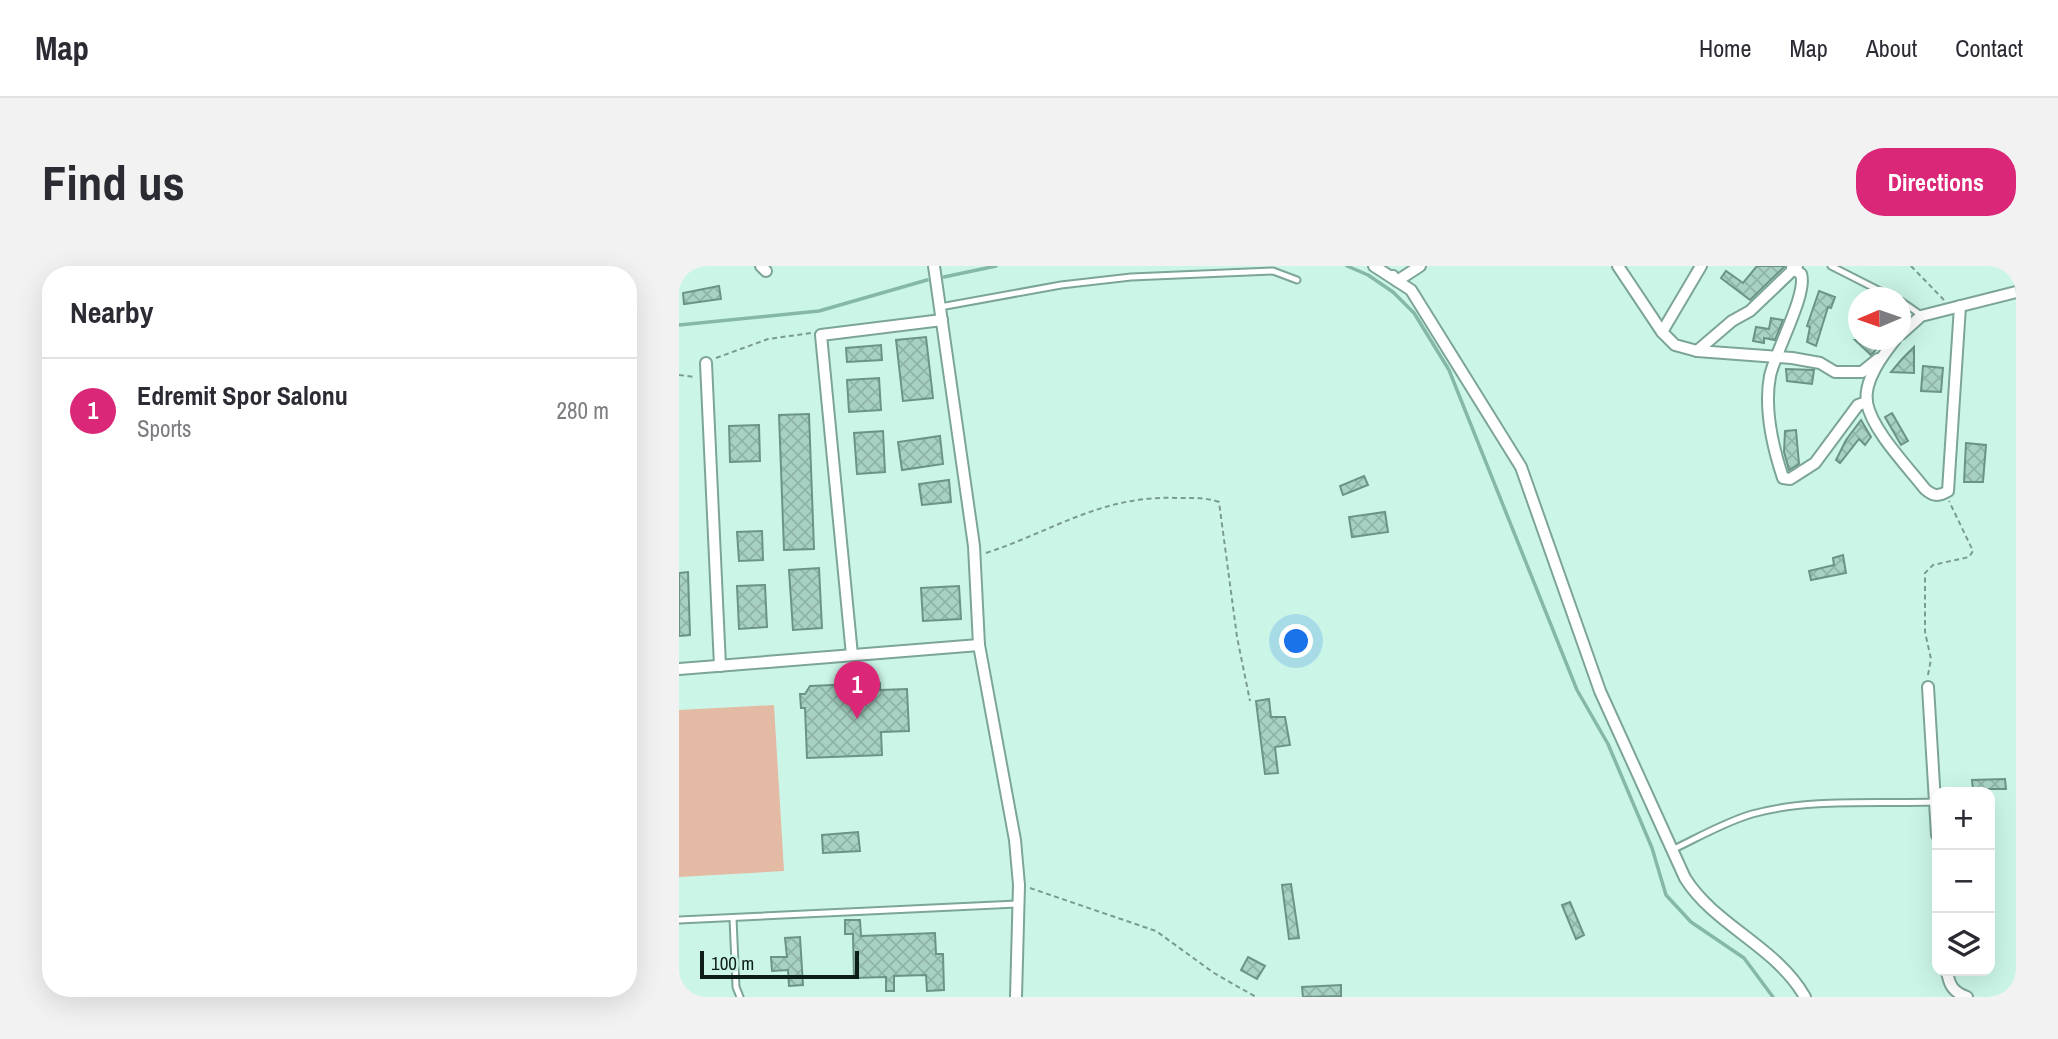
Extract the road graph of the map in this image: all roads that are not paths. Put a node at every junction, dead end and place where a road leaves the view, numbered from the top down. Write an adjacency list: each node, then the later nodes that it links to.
1 (933, 266): 13 (street)
2 (1374, 266): 10 (street)
3 (1384, 266): 10 (street)
4 (1420, 266): 10 (street)
5 (1618, 266): 19 (street)
6 (1701, 266): 19 (street)
7 (1831, 266): 11 (lane)
8 (1794, 267): 21 (street); 23 (street)
9 (1297, 280): 13 (lane)
10 (1397, 281): 33 (street)
11 (1872, 287)
12 (2016, 292): 14 (street)
13 (940, 307): 17 (street)
14 (1956, 307): 16 (street); 25 (street)
15 (1911, 308): 16 (lane)
16 (1921, 316): 18 (street)
17 (942, 320): 26 (street); 27 (street)
18 (1911, 325)
19 (1662, 332): 21 (street)
20 (1887, 350): 22 (street)
21 (1697, 351): 23 (street)
22 (1883, 355): 23 (street); 25 (street)
23 (1776, 356): 25 (street)
24 (706, 363): 28 (street)
25 (1867, 402)
26 (979, 645): 27 (street); 34 (street)
27 (852, 655): 28 (street)
28 (720, 666): 29 (street)
29 (679, 669)
30 (1928, 687): 31 (street)
31 (1934, 787)
32 (1932, 802): 33 (lane)
33 (1674, 849): 40 (street)
34 (1017, 904): 35 (lane); 39 (street)
35 (733, 918): 36 (lane); 38 (lane)
36 (679, 920)
37 (1948, 976): 41 (street)
38 (740, 997)
39 (1016, 997)
40 (1805, 997)
41 (1967, 997)

